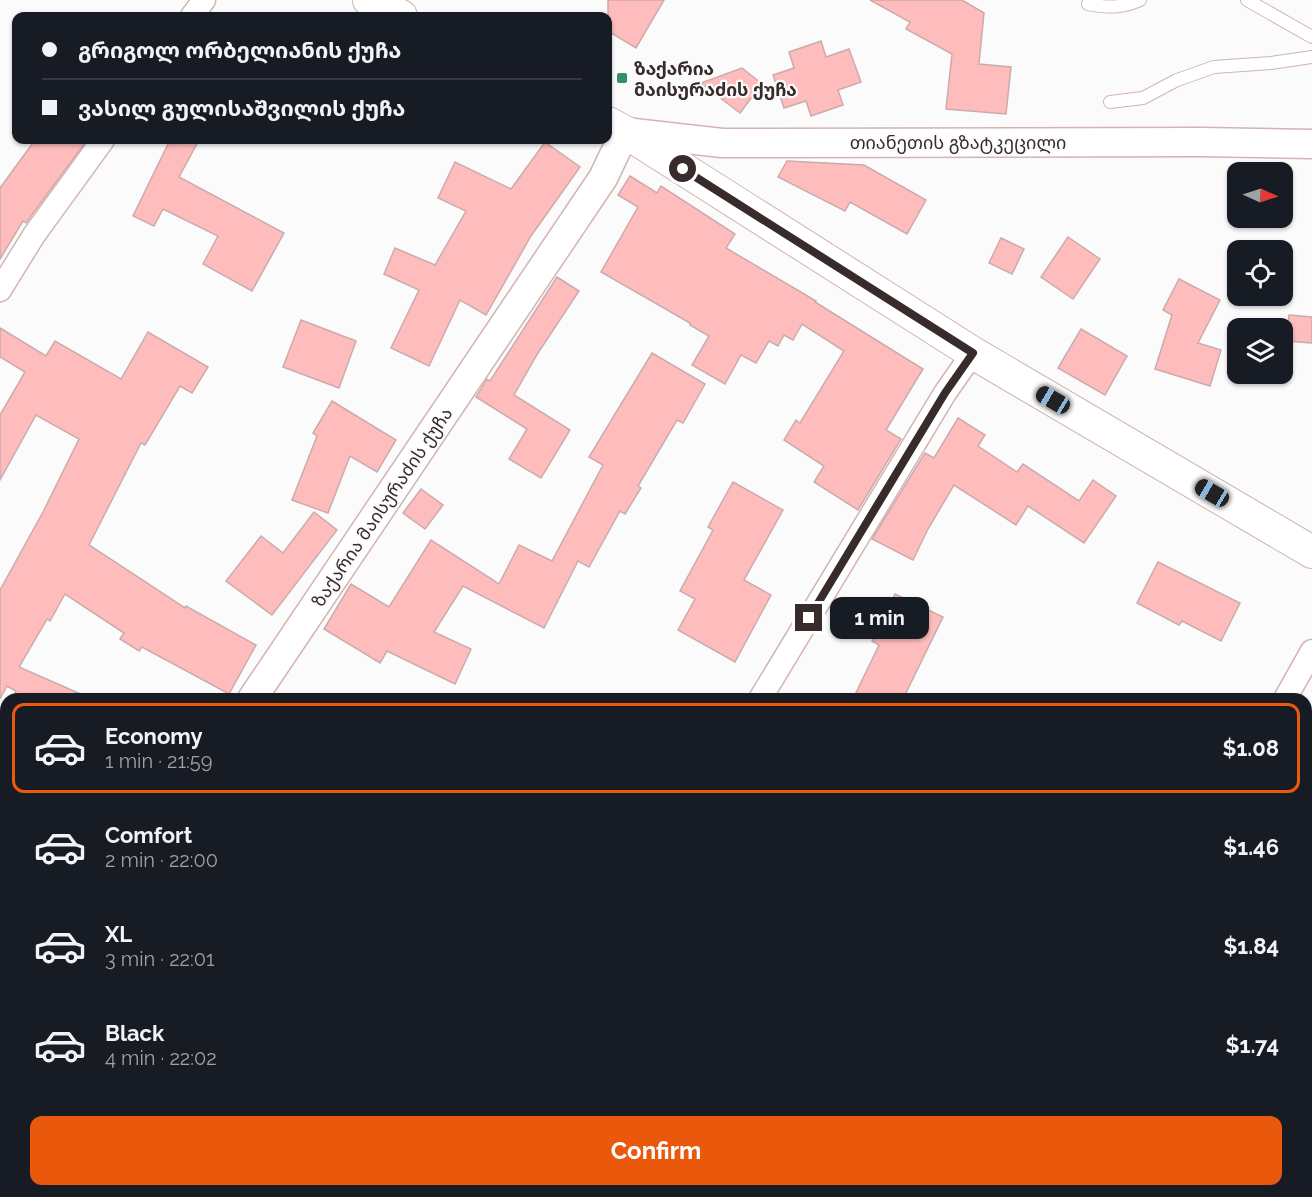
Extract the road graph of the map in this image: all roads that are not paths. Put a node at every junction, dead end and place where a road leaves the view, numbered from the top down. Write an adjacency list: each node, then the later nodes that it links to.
1 (369, 0): 5 (main road)
2 (1140, 0): 4 (lane)
3 (1247, 0): 6 (lane)
4 (1088, 4)
5 (393, 12)
6 (1312, 37)
7 (1312, 57): 8 (lane)
8 (1110, 102)
9 (616, 128): 10 (street, ზაქარია მაისურაძის ქუჩა); 13 (street, თიანეთის გზატკეცილი); 15 (main road)
10 (612, 143)
11 (100, 144): 14 (street)
12 (612, 144): 18 (street, ზაქარია მაისურაძის ქუჩა)
13 (1312, 144)
14 (0, 290)
15 (973, 353): 16 (main road); 19 (street)
16 (1312, 552)
17 (1312, 651): 20 (street)
18 (256, 693)
19 (763, 693)
20 (1288, 693)

